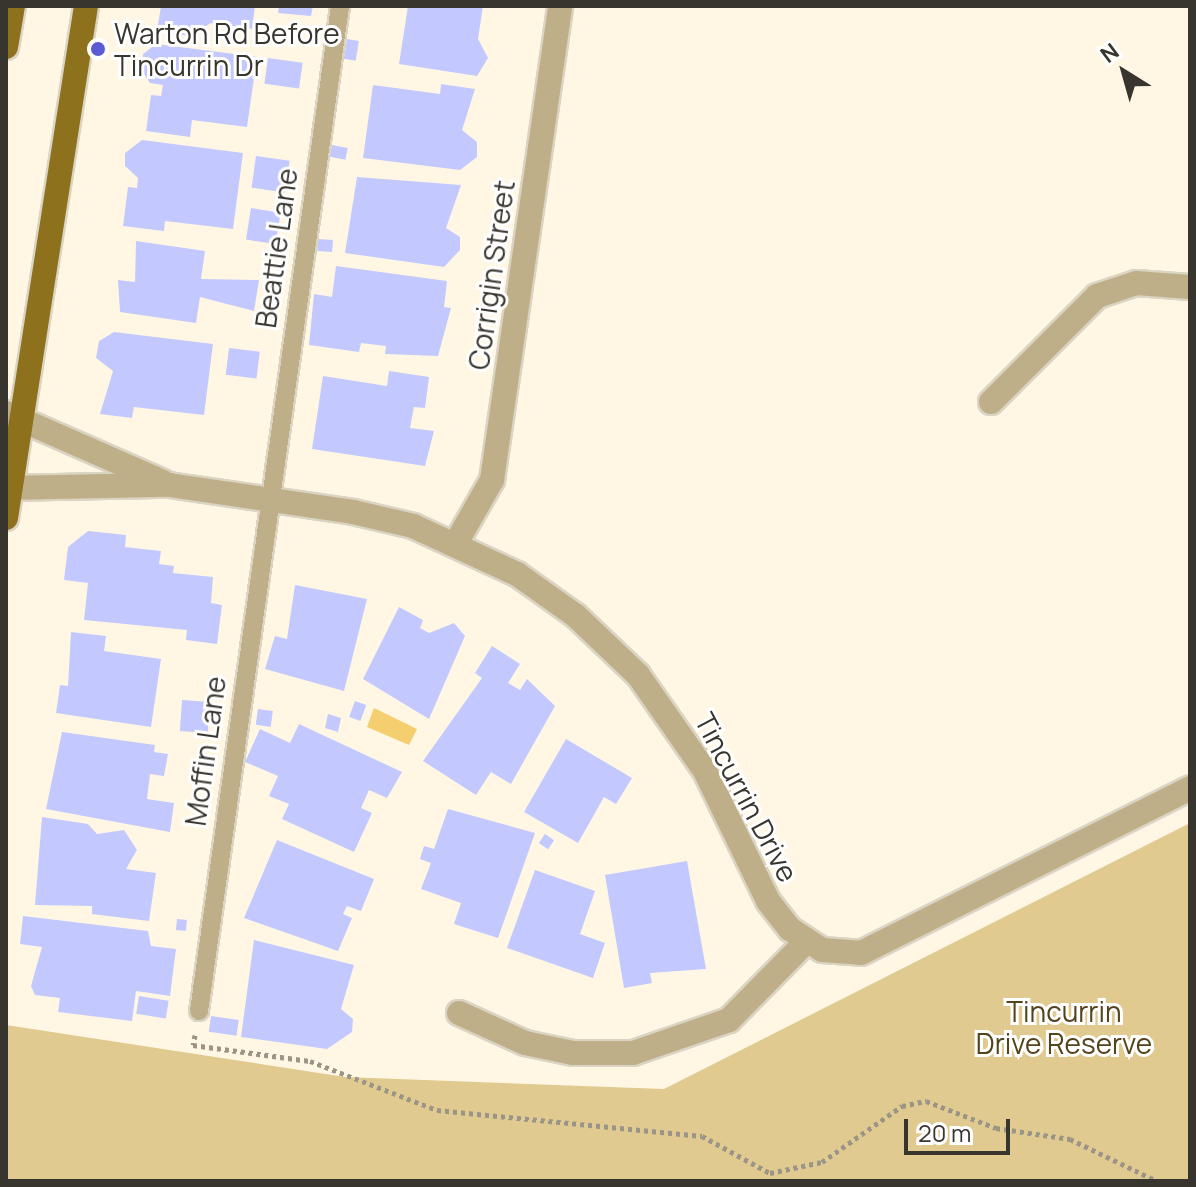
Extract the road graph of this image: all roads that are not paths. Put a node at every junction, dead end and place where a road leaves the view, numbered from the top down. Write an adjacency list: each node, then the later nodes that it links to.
1 (13, 6): 5 (main road)
2 (86, 6): 8 (main road)
3 (340, 6): 11 (lane, Beattie Lane)
4 (560, 6): 13 (street, Corrigin Street)
5 (6, 47)
6 (1190, 287): 7 (street)
7 (991, 402)
8 (14, 415): 9 (street, Tincurrin Drive); 10 (main road)
9 (169, 485): 10 (street, Tincurrin Drive); 11 (street, Tincurrin Drive)
10 (8, 489): 12 (main road)
11 (268, 498): 13 (street, Tincurrin Drive); 16 (lane, Moffin Lane)
12 (6, 518)
13 (456, 543): 15 (street, Tincurrin Drive)
14 (1190, 788): 15 (street, Tincurrin Drive)
15 (807, 941): 17 (street)
16 (199, 1011)
17 (459, 1013)

